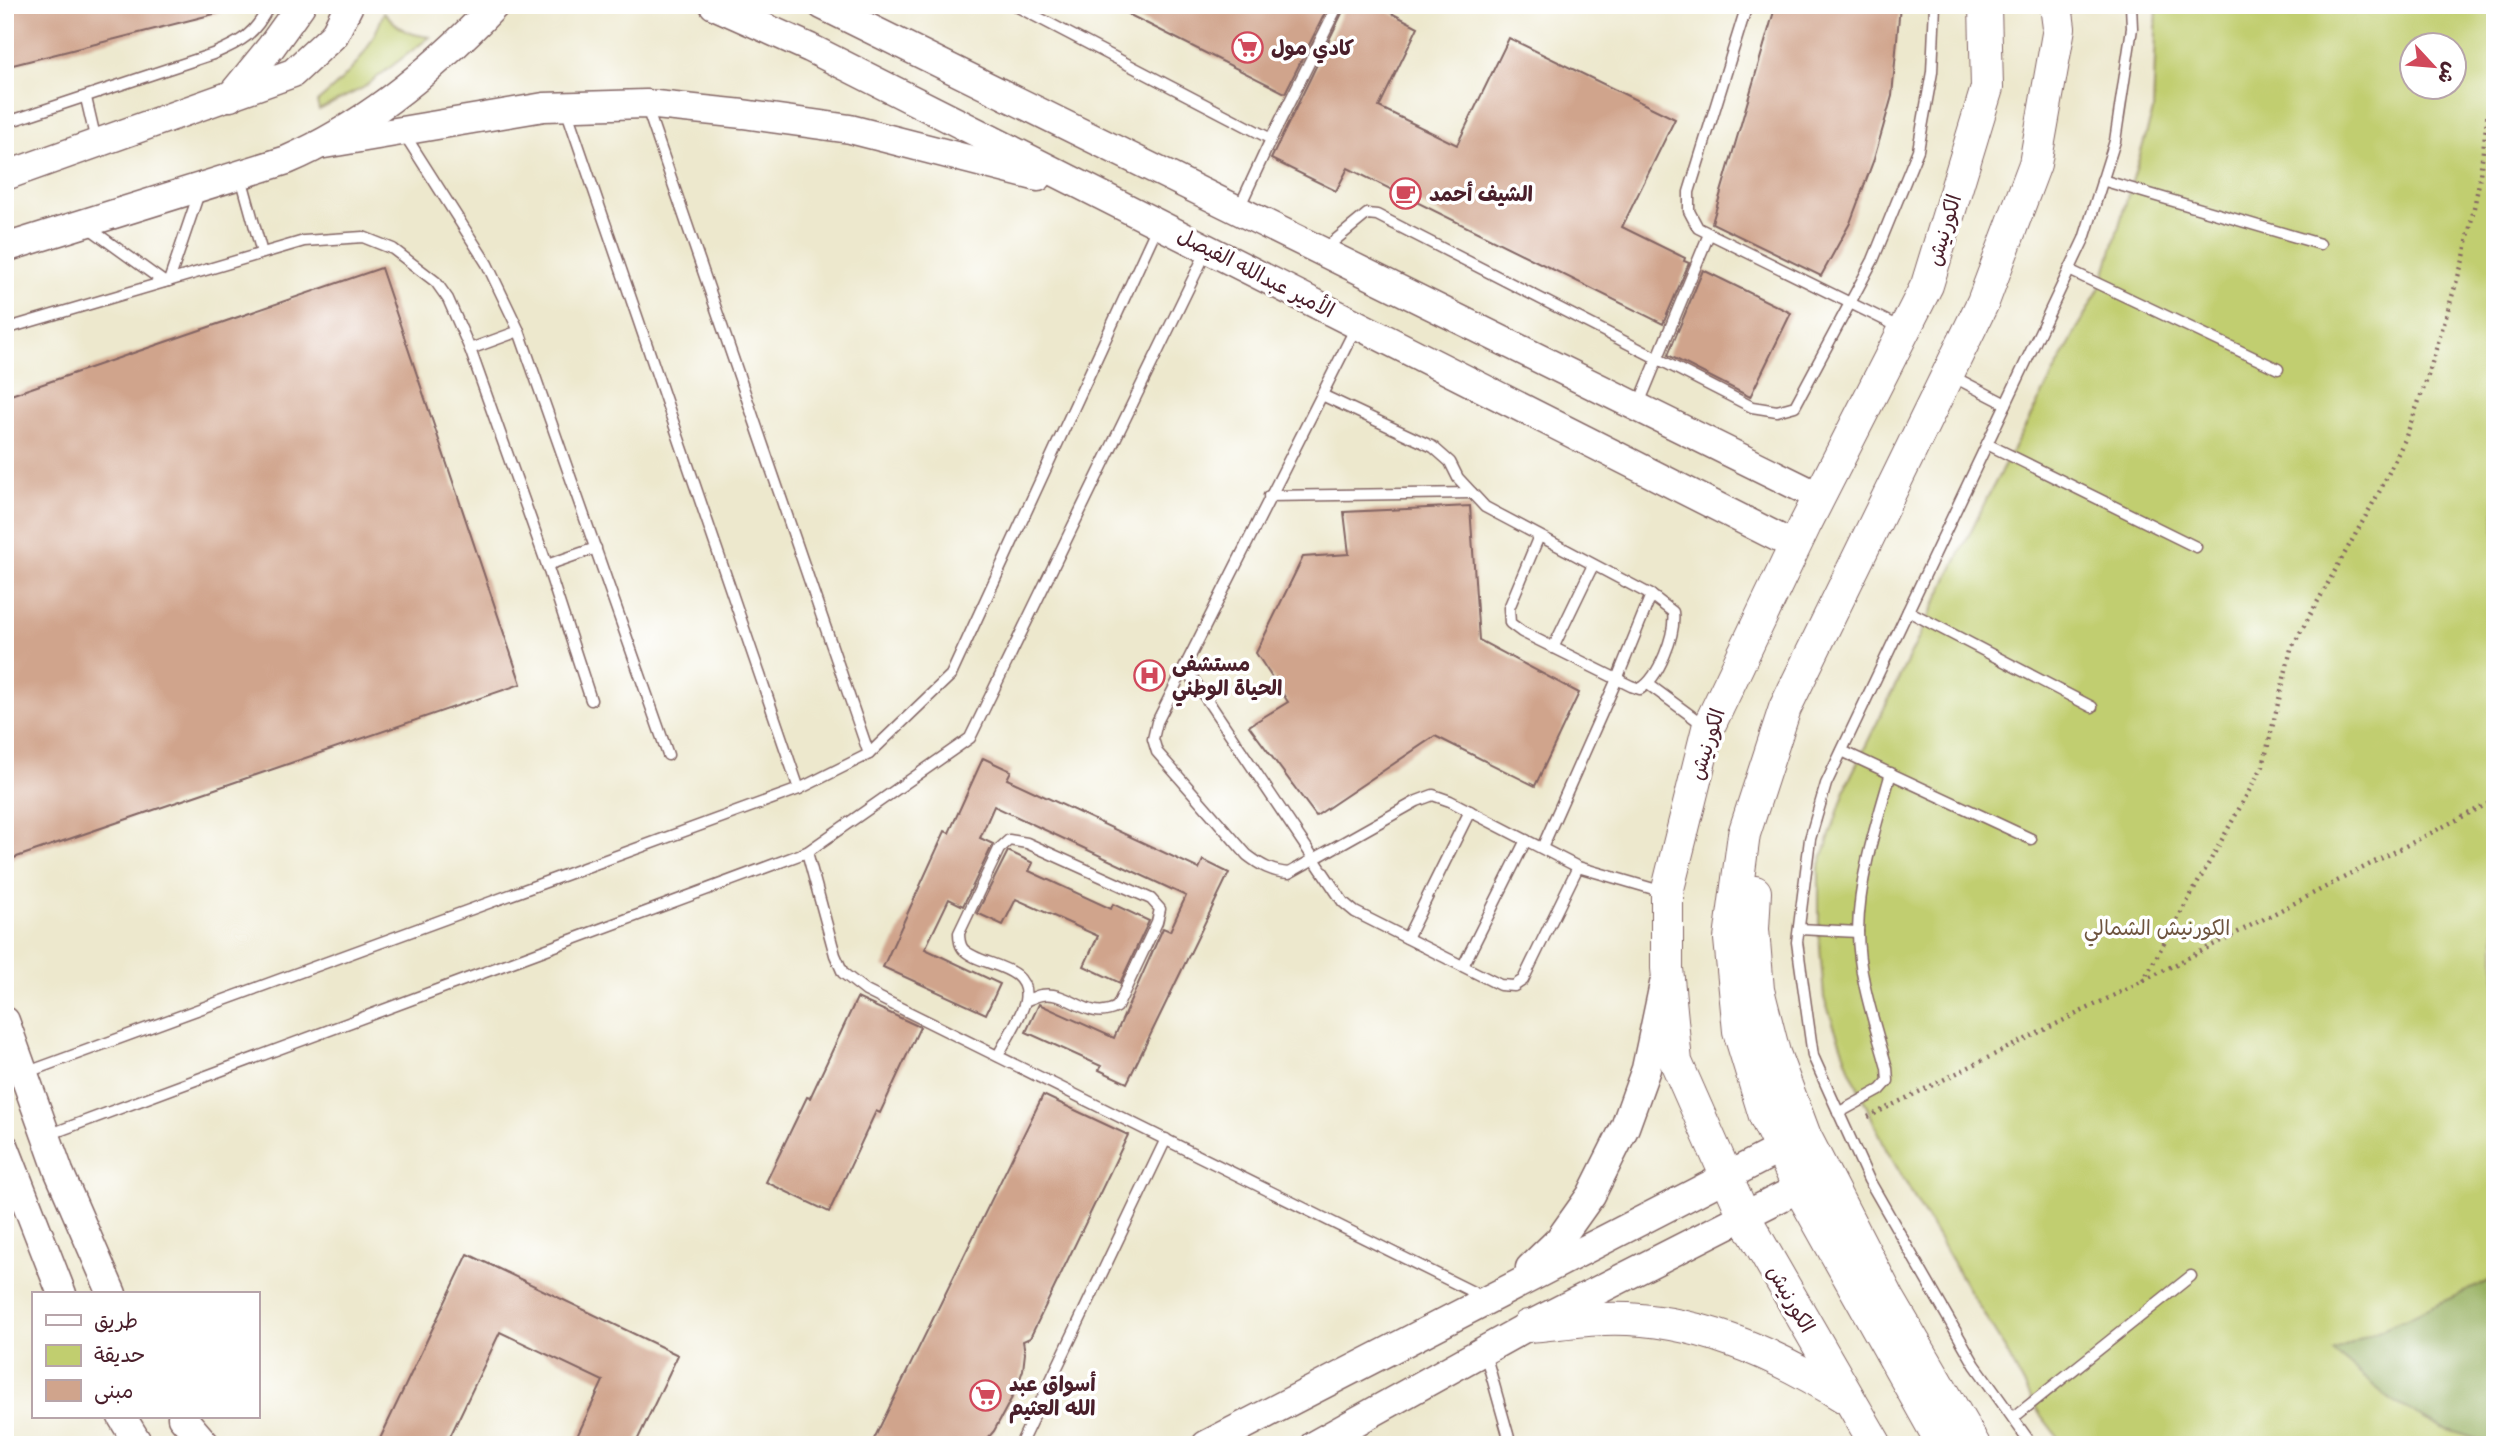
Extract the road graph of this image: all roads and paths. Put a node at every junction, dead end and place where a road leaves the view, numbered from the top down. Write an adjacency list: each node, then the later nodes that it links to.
1 (269, 5): 15 (lane)
2 (301, 5): 16 (street)
3 (349, 5): 16 (street)
4 (495, 5): 23 (street)
5 (714, 5): 28 (street, الأمير عبدالله الفيصل)
6 (1014, 5): 21 (lane)
7 (1338, 5): 21 (lane)
8 (1747, 5): 32 (lane)
9 (1935, 5): 40 (lane)
10 (1985, 5): 44 (main road, الكورنيش)
11 (2056, 5): 48 (main road)
12 (2131, 5): 26 (lane)
13 (832, 8): 29 (street)
14 (2495, 22): 91 (path)
15 (86, 98): 19 (lane); 22 (lane)
16 (229, 98): 22 (street)
17 (646, 104): 18 (street); 28 (street); 72 (lane)
18 (565, 107): 20 (street); 76 (lane)
19 (5, 123)
20 (401, 130): 23 (street); 43 (lane)
21 (1271, 139): 29 (lane)
22 (96, 144): 25 (street)
23 (324, 144): 24 (street)
24 (240, 174): 27 (street); 37 (lane)
25 (5, 176)
26 (2102, 180): 33 (lane); 38 (lane)
27 (201, 187): 30 (street); 39 (lane)
28 (1094, 191): 31 (street, الأمير عبدالله الفيصل)
29 (1238, 210): 36 (street)
30 (83, 224): 34 (street); 39 (lane)
31 (1158, 224): 35 (street, الأمير عبدالله الفيصل); 72 (lane)
32 (1709, 234): 40 (lane); 46 (lane)
33 (2320, 244)
34 (5, 248)
35 (1207, 248): 41 (street, الأمير عبدالله الفيصل); 82 (lane)
36 (1321, 251): 46 (lane); 51 (street)
37 (262, 253): 39 (lane); 45 (lane)
38 (2069, 270): 47 (lane); 50 (lane)
39 (166, 281): 42 (lane)
40 (1850, 302): 44 (lane); 46 (lane)
41 (1357, 324): 49 (lane); 57 (street, الأمير عبدالله الفيصل)
42 (5, 329)
43 (519, 331): 45 (lane); 59 (lane)
44 (1906, 331): 55 (main road, الكورنيش)
45 (470, 349): 60 (lane)
46 (1657, 358): 51 (lane)
47 (2278, 369)
48 (1947, 373): 50 (lane); 74 (main road)
49 (1322, 395): 53 (lane); 54 (lane)
50 (2006, 404): 52 (lane)
51 (1637, 407): 55 (street)
52 (1987, 444): 58 (lane); 63 (lane)
53 (1472, 493): 54 (lane); 56 (lane)
54 (1269, 496): 65 (lane)
55 (1819, 497): 57 (main road, الكورنيش)
56 (1539, 536): 61 (lane); 64 (lane)
57 (1795, 546): 70 (main road, الكورنيش)
58 (2196, 547)
59 (596, 548): 60 (lane); 73 (lane)
60 (547, 565): 68 (lane)
61 (1593, 565): 62 (lane); 64 (lane)
62 (1651, 595): 66 (lane); 67 (lane)
63 (1908, 611): 69 (lane); 71 (lane)
64 (1553, 648): 66 (lane)
65 (1185, 667): 83 (lane); 83 (lane)
66 (1617, 679): 67 (lane); 81 (lane)
67 (1648, 684): 70 (lane)
68 (592, 700)
69 (2092, 707)
70 (1708, 728): 85 (main road, الكورنيش)
71 (1842, 751): 75 (lane); 86 (lane)
72 (869, 754): 76 (lane)
73 (668, 755)
74 (1769, 760): 101 (main road); 123 (main road)
75 (1891, 774): 79 (lane); 87 (lane)
76 (799, 789): 95 (lane)
77 (2495, 800): 91 (path)
78 (1470, 811): 80 (lane); 83 (lane); 88 (lane)
79 (2031, 839)
80 (1526, 840): 81 (lane); 89 (lane)
81 (1542, 848): 84 (lane)
82 (807, 852): 94 (lane); 98 (lane)
83 (1314, 859): 88 (lane)
84 (1578, 867): 85 (lane); 89 (lane)
85 (1667, 893): 90 (main road, الكورنيش)
86 (1799, 929): 87 (lane); 96 (lane)
87 (1858, 932): 96 (lane)
88 (1407, 938): 89 (lane)
89 (1463, 966)
90 (1667, 968): 102 (main road, الكورنيش); 108 (street)
91 (2143, 981): 97 (path)
92 (1025, 1001): 92 (lane); 94 (lane)
93 (5, 1021): 95 (street)
94 (998, 1056): 99 (lane)
95 (24, 1073): 98 (street)
96 (1838, 1113): 97 (lane)
97 (1845, 1129): 114 (lane)
98 (46, 1136): 107 (street)
99 (1166, 1139): 108 (lane); 117 (lane)
100 (5, 1148): 106 (street)
101 (1780, 1149): 102 (street); 103 (main road)
102 (1725, 1177): 104 (main road, الكورنيش); 108 (street)
103 (1799, 1188): 104 (street); 122 (main road)
104 (1744, 1216): 109 (street); 111 (main road, الكورنيش)
105 (2191, 1276): 114 (lane)
106 (61, 1292)
107 (111, 1292)
108 (1500, 1293): 118 (street)
109 (1528, 1326): 110 (street); 111 (main road)
110 (1484, 1350): 119 (street); 120 (lane)
111 (1849, 1400): 121 (main road, الكورنيش)
112 (123, 1418): 115 (street)
113 (182, 1418): 116 (street)
114 (2013, 1418): 124 (lane)
115 (139, 1445)
116 (206, 1445)
117 (1020, 1445)
118 (1206, 1445)
119 (1314, 1445)
120 (1511, 1445)
121 (1876, 1445)
122 (1943, 1445)
123 (1974, 1445)
124 (2032, 1445)

